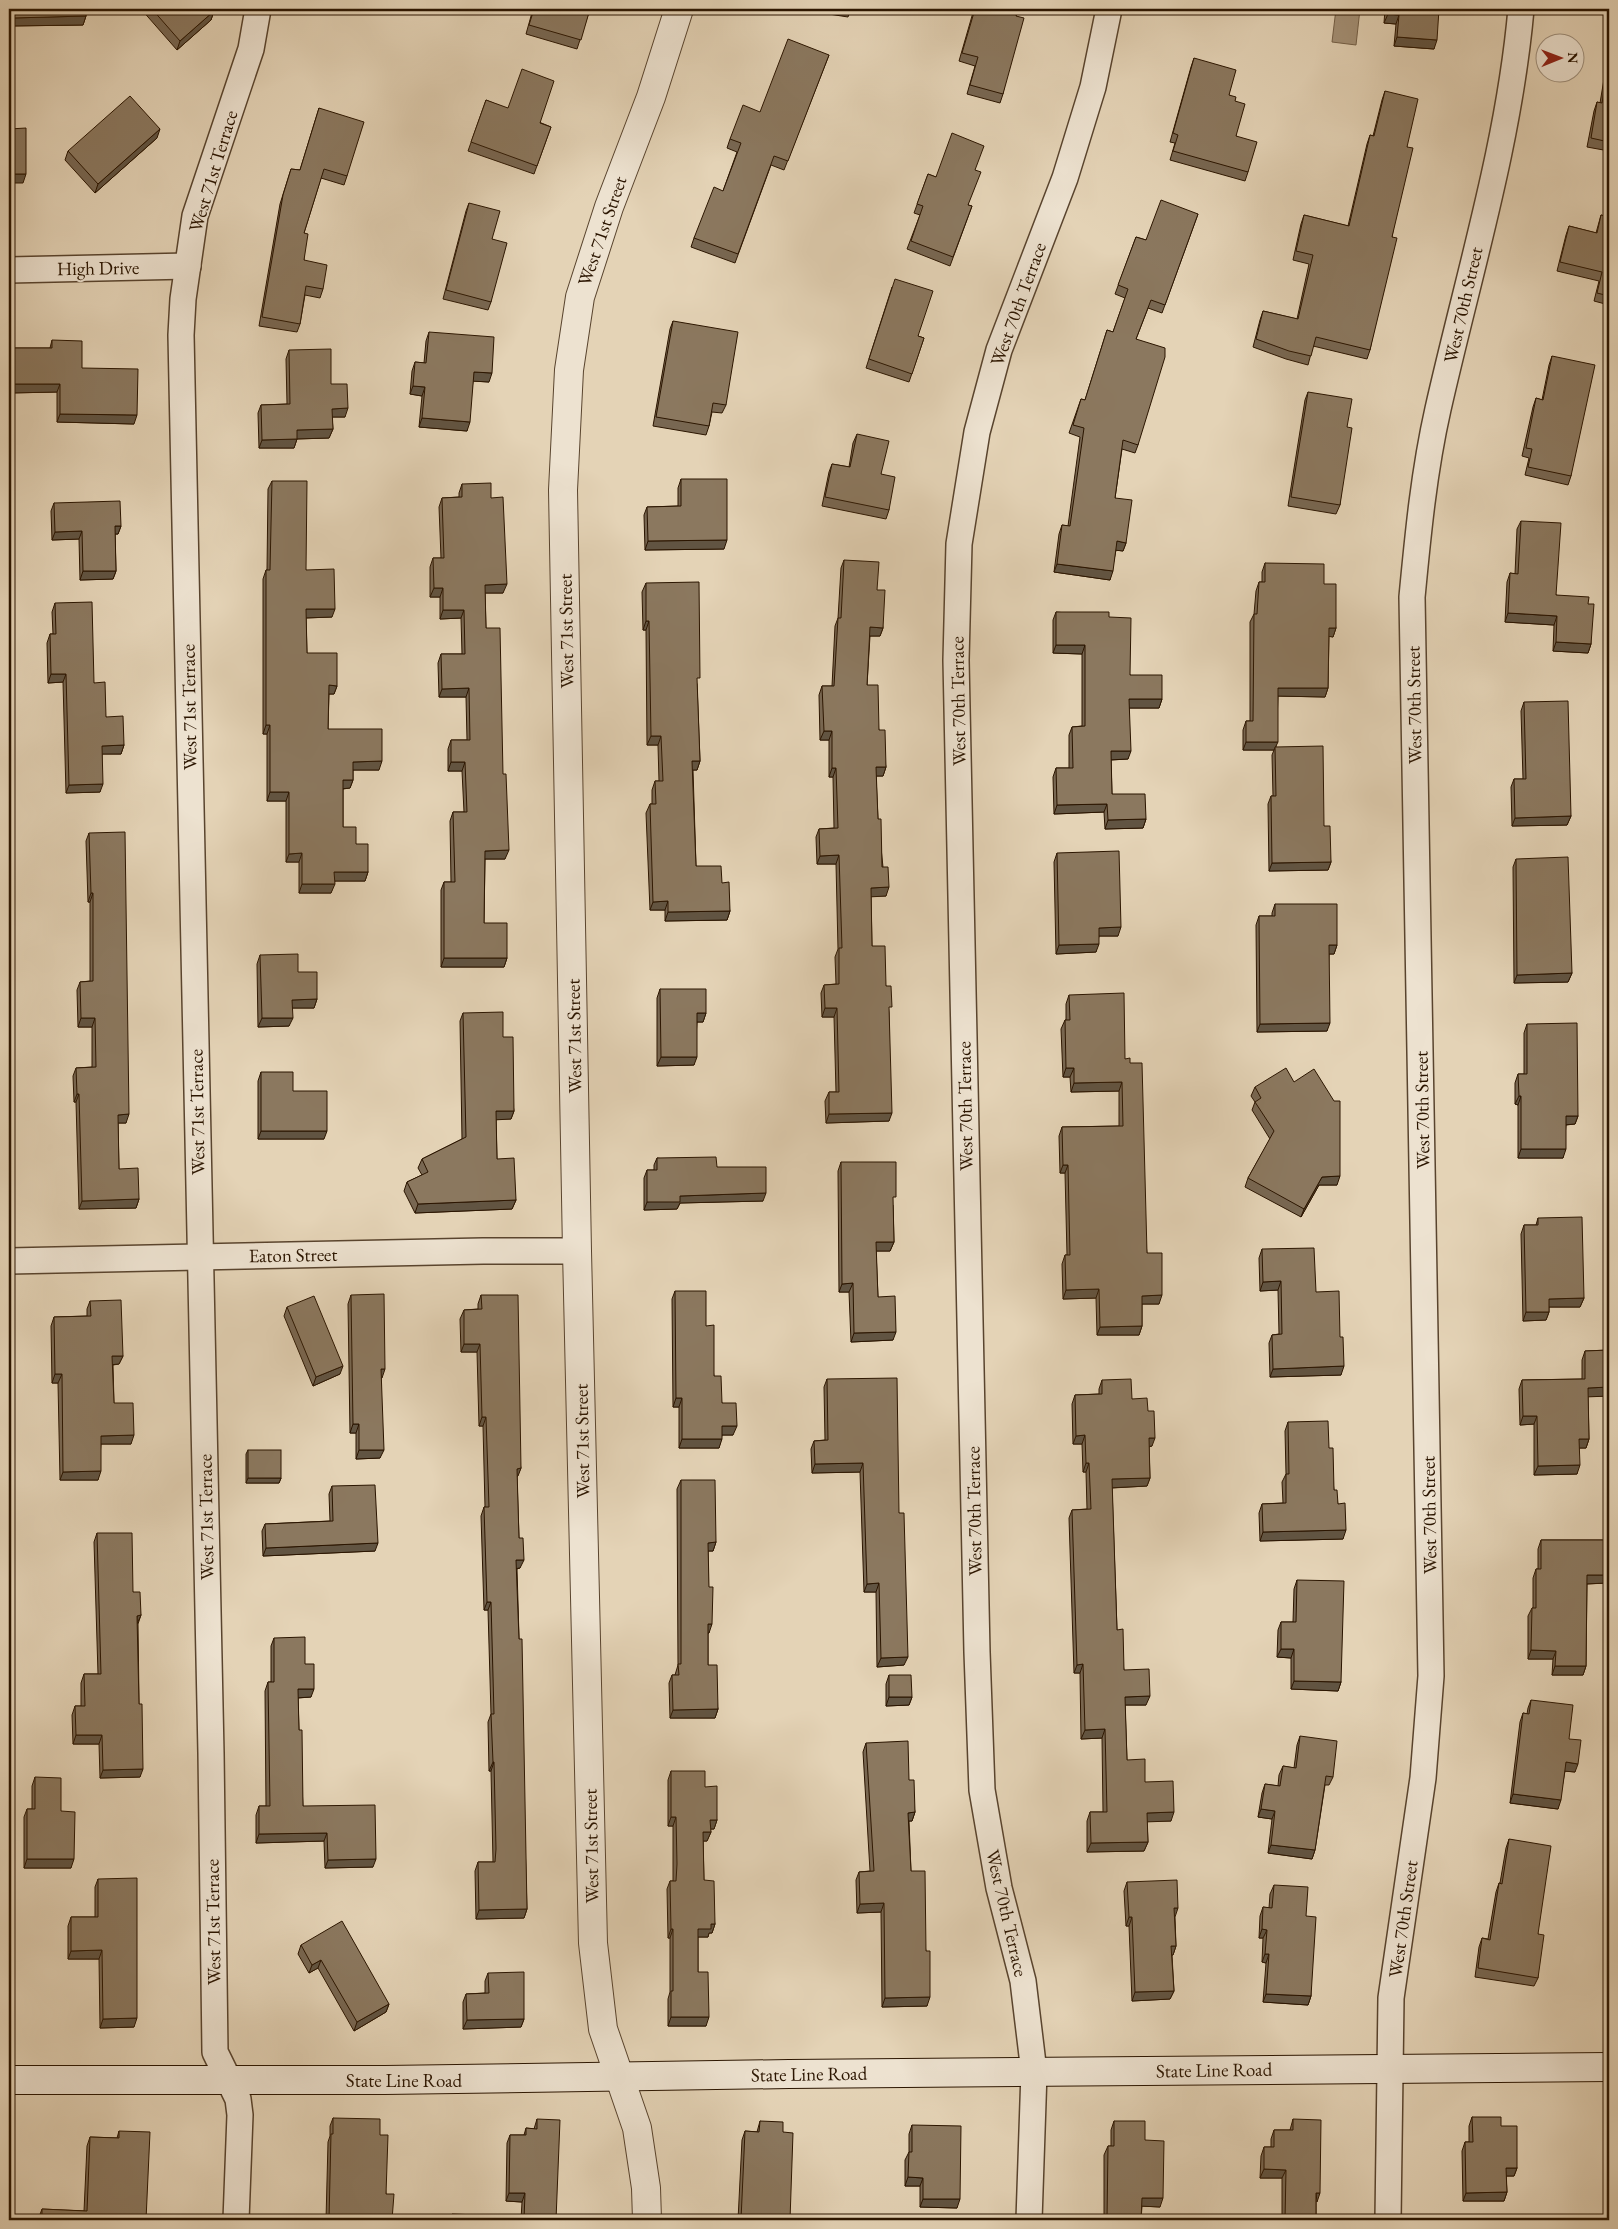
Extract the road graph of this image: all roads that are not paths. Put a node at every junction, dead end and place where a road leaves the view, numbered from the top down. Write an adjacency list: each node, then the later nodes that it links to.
1 (258, 9): 5 (street, West 71st Terrace)
2 (679, 9): 7 (street, West 71st Street)
3 (1109, 9): 12 (street, West 70th Terrace)
4 (1521, 9): 11 (street, West 70th Street)
5 (188, 266): 6 (street, High Drive); 8 (street, West 71st Terrace)
6 (9, 270)
7 (577, 1251): 8 (street, Eaton Street); 13 (street, West 71st Street)
8 (200, 1257): 9 (street, Eaton Street); 15 (street, West 71st Terrace)
9 (9, 1261)
10 (1609, 2067): 11 (street, State Line Road)
11 (1390, 2069): 12 (street, State Line Road); 19 (street, West 70th Street)
12 (1034, 2072): 13 (street, State Line Road); 18 (street, West 70th Terrace)
13 (619, 2078): 15 (street, State Line Road); 17 (street, West 71st Street)
14 (9, 2080): 15 (street, State Line Road)
15 (230, 2081): 16 (street, West 71st Terrace)
16 (236, 2220)
17 (647, 2220)
18 (1029, 2220)
19 (1388, 2220)

